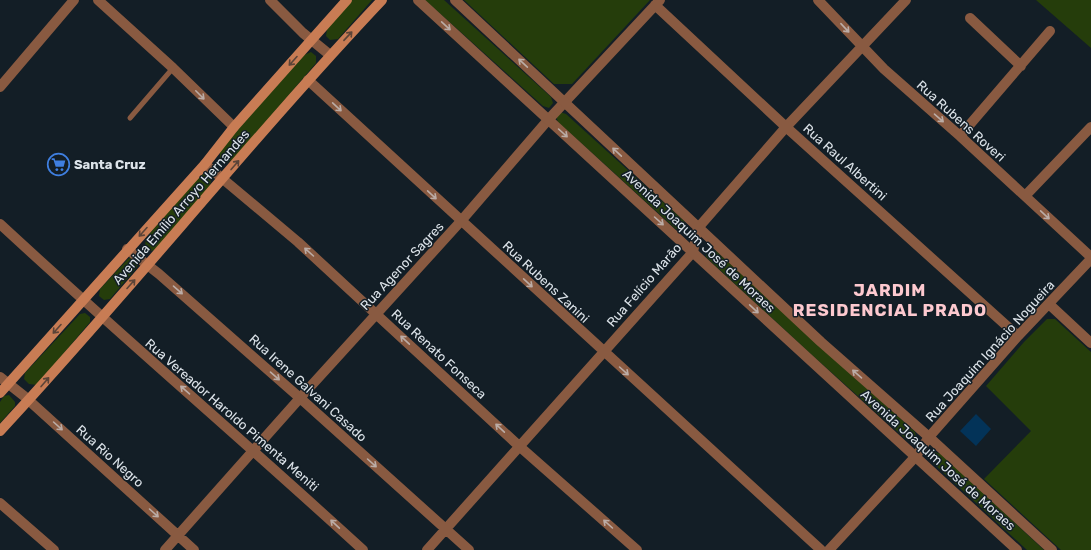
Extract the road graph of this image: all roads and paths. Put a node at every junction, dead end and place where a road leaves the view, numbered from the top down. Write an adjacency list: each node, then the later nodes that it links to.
1 (74, 0): 19 (street)
2 (98, 0): 17 (street)
3 (270, 0): 13 (street)
4 (347, 0): 13 (main road, Avenida Emílio Arroyo Hernandes)
5 (382, 0): 15 (main road, Avenida Emílio Arroyo Hernandes, one-way to 5)
6 (418, 0): 22 (street, Avenida Joaquim José de Moraes, one-way to 22)
7 (455, 0): 20 (street, Avenida Joaquim José de Moraes, one-way to 7)
8 (818, 0): 14 (street, Rua Rubens Roveri, one-way to 14)
9 (906, 0): 14 (street, Rua Felício Marão)
10 (657, 2): 20 (street, Rua Agenor Sagres); 24 (street, Rua Raul Albertini)
11 (970, 18): 16 (street)
12 (1050, 31): 16 (street)
13 (311, 40): 15 (street); 23 (main road, Avenida Emílio Arroyo Hernandes, one-way to 23)
14 (863, 47): 24 (street, Rua Felício Marão); 26 (street, Rua Rubens Roveri, one-way to 26)
15 (330, 55): 18 (main road, Avenida Emílio Arroyo Hernandes)
16 (1021, 66): 26 (street)
17 (172, 68): 21 (lane); 23 (street, one-way to 23)
18 (308, 80): 28 (main road, Avenida Emílio Arroyo Hernandes, one-way to 18); 30 (street, Rua Rubens Zanini, one-way to 30)
19 (0, 87)
20 (564, 102): 22 (street, Rua Agenor Sagres); 32 (street, Avenida Joaquim José de Moraes, one-way to 20)
21 (130, 118)
22 (548, 120): 30 (street, Rua Agenor Sagres); 34 (street, Avenida Joaquim José de Moraes, one-way to 34)
23 (234, 127): 27 (main road, Avenida Emílio Arroyo Hernandes)
24 (786, 127): 32 (street, Rua Felício Marão); 41 (street, Rua Raul Albertini)
25 (1091, 127): 29 (street)
26 (960, 136): 29 (street, Rua Rubens Roveri)
27 (205, 164): 28 (street, Rua Renato Fonseca); 33 (main road, Avenida Emílio Arroyo Hernandes, one-way to 33)
28 (222, 180): 36 (main road, Avenida Emílio Arroyo Hernandes); 39 (street, Rua Renato Fonseca, one-way to 28)
29 (1025, 196): 35 (street, Rua Rubens Roveri, one-way to 35)
30 (461, 221): 39 (street, Rua Agenor Sagres); 43 (street, Rua Rubens Zanini, one-way to 43)
31 (0, 224): 37 (street, Rua Vereador Haroldo Pimenta Meniti)
32 (698, 228): 34 (street, Rua Felício Marão); 49 (street, Avenida Joaquim José de Moraes, one-way to 32)
33 (127, 249): 36 (street, Rua Irene Galvani Casado); 37 (main road, Avenida Emílio Arroyo Hernandes)
34 (692, 252): 43 (street, Rua Felício Marão); 52 (street, Avenida Joaquim José de Moraes, one-way to 52)
35 (1091, 258): 38 (street, Rua Joaquim Ignácio Nogueira)
36 (147, 266): 40 (main road, Avenida Emílio Arroyo Hernandes, one-way to 36); 46 (street, Rua Irene Galvani Casado, one-way to 46)
37 (83, 300): 40 (street, Rua Vereador Haroldo Pimenta Meniti); 44 (main road, Avenida Emílio Arroyo Hernandes, one-way to 44)
38 (1050, 305): 41 (street, Rua Joaquim Ignácio Nogueira); 42 (street)
39 (376, 314): 46 (street, Rua Agenor Sagres); 50 (street, Rua Renato Fonseca, one-way to 39)
40 (102, 317): 47 (main road, Avenida Emílio Arroyo Hernandes, one-way to 40); 51 (street, Rua Vereador Haroldo Pimenta Meniti, one-way to 40)
41 (1018, 336): 49 (street, Rua Joaquim Ignácio Nogueira)
42 (1091, 343)
43 (603, 352): 50 (street, Rua Felício Marão); 63 (street, Rua Rubens Zanini, one-way to 63)
44 (4, 380): 45 (main road, Avenida Emílio Arroyo Hernandes); 47 (street, Rua Rio Negro)
45 (0, 393)
46 (300, 398): 51 (street, Rua Agenor Sagres); 54 (street, Rua Irene Galvani Casado, one-way to 54)
47 (29, 400): 48 (main road, Avenida Emílio Arroyo Hernandes); 55 (street, Rua Rio Negro, one-way to 55)
48 (0, 431)
49 (929, 437): 52 (street, Rua Joaquim Ignácio Nogueira); 66 (street, Avenida Joaquim José de Moraes)
50 (519, 446): 54 (street, Rua Felício Marão); 62 (street, Rua Renato Fonseca, one-way to 50)
51 (254, 449): 55 (street, Rua Agenor Sagres); 59 (street, Rua Vereador Haroldo Pimenta Meniti, one-way to 51)
52 (916, 456): 64 (street, Rua Joaquim Ignácio Nogueira); 65 (street, Avenida Joaquim José de Moraes)
53 (0, 503): 56 (street)
54 (446, 529): 60 (street, Rua Felício Marão); 61 (street, Rua Irene Galvani Casado)
55 (178, 535): 57 (street, Rua Agenor Sagres); 58 (street, Rua Rio Negro)
56 (54, 550)
57 (165, 550)
58 (194, 550)
59 (363, 550)
60 (427, 550)
61 (469, 550)
62 (637, 550)
63 (821, 550)
64 (829, 550)
65 (1017, 550)
66 (1052, 550)

